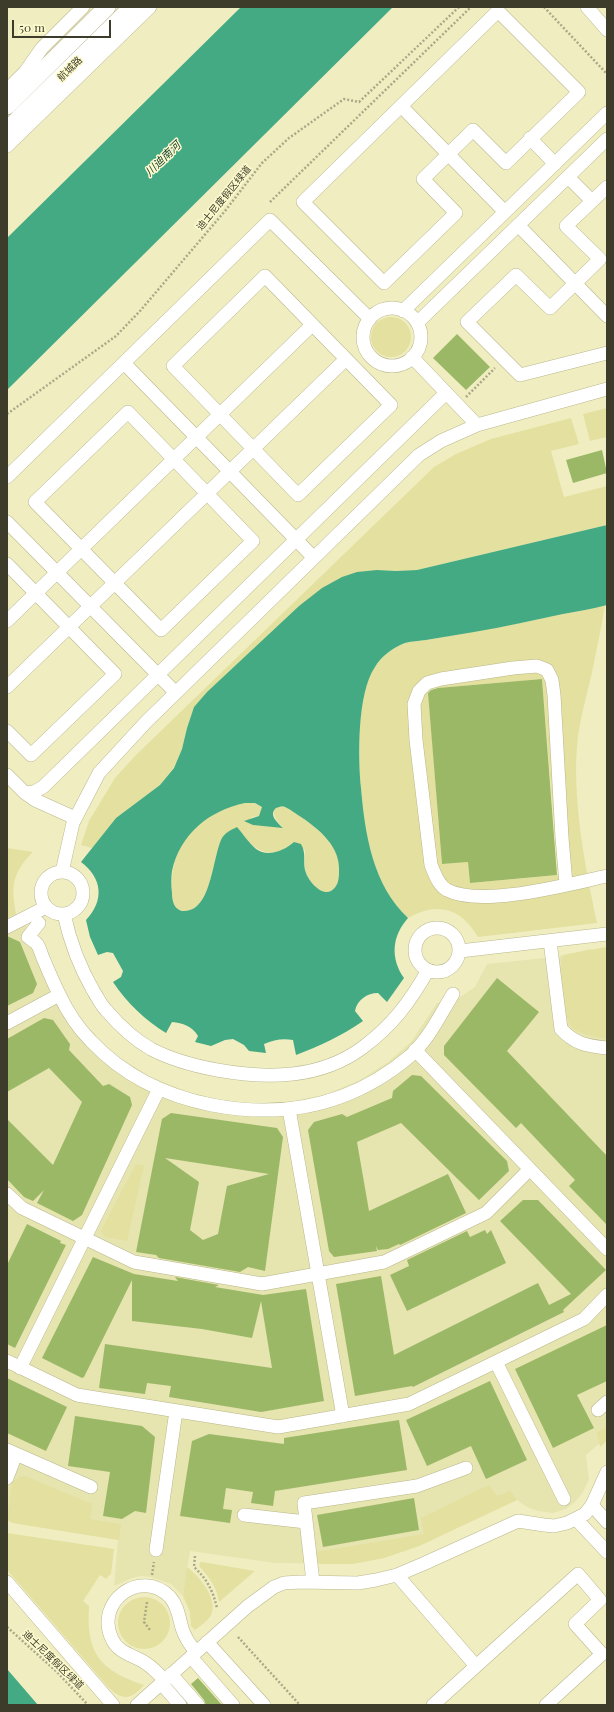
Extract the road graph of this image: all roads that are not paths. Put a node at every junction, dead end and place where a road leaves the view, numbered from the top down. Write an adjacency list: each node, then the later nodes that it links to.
1 (83, 7): 7 (street)
2 (107, 7): 8 (main road, 航城路)
3 (132, 7): 11 (main road, 航城路)
4 (150, 7): 14 (street)
5 (587, 7): 6 (street)
6 (607, 30)
7 (7, 90)
8 (7, 106)
9 (401, 106): 12 (street); 15 (street); 15 (street)
10 (607, 113): 16 (street)
11 (7, 130)
12 (530, 138): 15 (street); 16 (street)
13 (607, 139): 17 (street)
14 (7, 146)
15 (448, 155): 20 (street)
16 (555, 164): 20 (street)
17 (568, 177): 19 (street); 21 (street)
18 (607, 187): 19 (street)
19 (592, 202): 22 (street)
20 (505, 212): 24 (street)
21 (518, 225): 23 (street); 27 (street)
22 (603, 256): 23 (street)
23 (575, 284): 25 (street); 29 (street)
24 (403, 311): 26 (street); 27 (street)
25 (607, 316)
26 (370, 318): 30 (street); 32 (street)
27 (417, 324): 30 (street)
28 (312, 325): 31 (street); 35 (street); 35 (street)
29 (607, 353)
30 (412, 358): 34 (street)
31 (346, 359): 38 (street); 38 (street)
32 (124, 363): 37 (street); 41 (street)
33 (607, 389): 36 (street)
34 (446, 393): 36 (street); 44 (street)
35 (219, 414): 37 (street); 38 (street)
36 (477, 425): 46 (street)
37 (196, 436): 39 (street); 40 (street)
38 (253, 448): 40 (street)
39 (173, 459): 42 (street); 45 (street); 45 (street)
40 (229, 471): 42 (street); 44 (street)
41 (7, 477)
42 (206, 492): 49 (street); 49 (street)
43 (7, 522): 48 (street)
44 (296, 540): 46 (street); 54 (street)
45 (81, 549): 48 (street); 49 (street)
46 (314, 558): 56 (street)
47 (7, 564): 50 (street)
48 (57, 572): 50 (street); 51 (street)
49 (114, 583): 51 (street)
50 (35, 593): 52 (street); 53 (street)
51 (90, 606): 53 (street); 54 (street)
52 (7, 621)
53 (69, 627): 55 (street); 57 (street)
54 (158, 675): 56 (street); 59 (street)
55 (7, 687)
56 (176, 693): 60 (street)
57 (7, 731)
58 (7, 775): 59 (street)
59 (25, 793): 60 (street)
60 (75, 818): 61 (street)
61 (62, 872): 64 (street); 65 (street)
62 (607, 876): 63 (street)
63 (566, 884): 63 (street)
64 (46, 907): 65 (street); 67 (street)
65 (64, 914): 71 (street)
66 (39, 923): 73 (street)
67 (7, 927)
68 (607, 934): 69 (street)
69 (550, 941): 70 (street); 75 (street)
70 (460, 951): 71 (street); 71 (street)
71 (428, 970)
72 (453, 994): 76 (street)
73 (59, 995): 74 (street); 77 (street)
74 (7, 1023)
75 (607, 1048)
76 (415, 1050): 78 (street); 79 (street)
77 (159, 1089): 78 (street); 81 (street)
78 (289, 1109): 83 (street)
79 (530, 1169): 82 (street); 83 (street)
80 (7, 1194): 81 (street)
81 (85, 1238): 83 (street); 87 (street)
82 (607, 1249)
83 (318, 1274): 89 (street)
84 (607, 1295): 86 (street)
85 (7, 1361): 87 (street)
86 (496, 1362): 89 (street); 95 (street)
87 (20, 1368): 88 (street)
88 (176, 1411): 89 (street); 101 (street)
89 (343, 1416)
90 (12, 1452): 93 (street); 94 (street)
91 (466, 1468): 99 (street)
92 (607, 1472): 96 (street)
93 (7, 1478)
94 (91, 1487)
95 (564, 1499)
96 (592, 1505): 98 (street); 100 (street)
97 (244, 1515): 99 (street)
98 (576, 1519): 102 (street); 103 (street)
99 (306, 1522): 105 (street)
100 (607, 1522)
101 (156, 1550)
102 (607, 1552)
103 (397, 1575): 105 (street); 108 (street)
104 (7, 1582): 110 (street)
105 (313, 1582): 106 (street)
106 (207, 1642): 107 (street); 115 (street)
107 (193, 1654): 109 (street); 109 (street); 114 (street)
108 (476, 1666): 116 (street); 117 (street)
109 (166, 1679): 111 (street); 112 (street); 113 (street)
110 (113, 1705)
111 (137, 1705)
112 (180, 1705)
113 (198, 1705)
114 (232, 1705)
115 (264, 1705)
116 (433, 1705)
117 (546, 1705)

